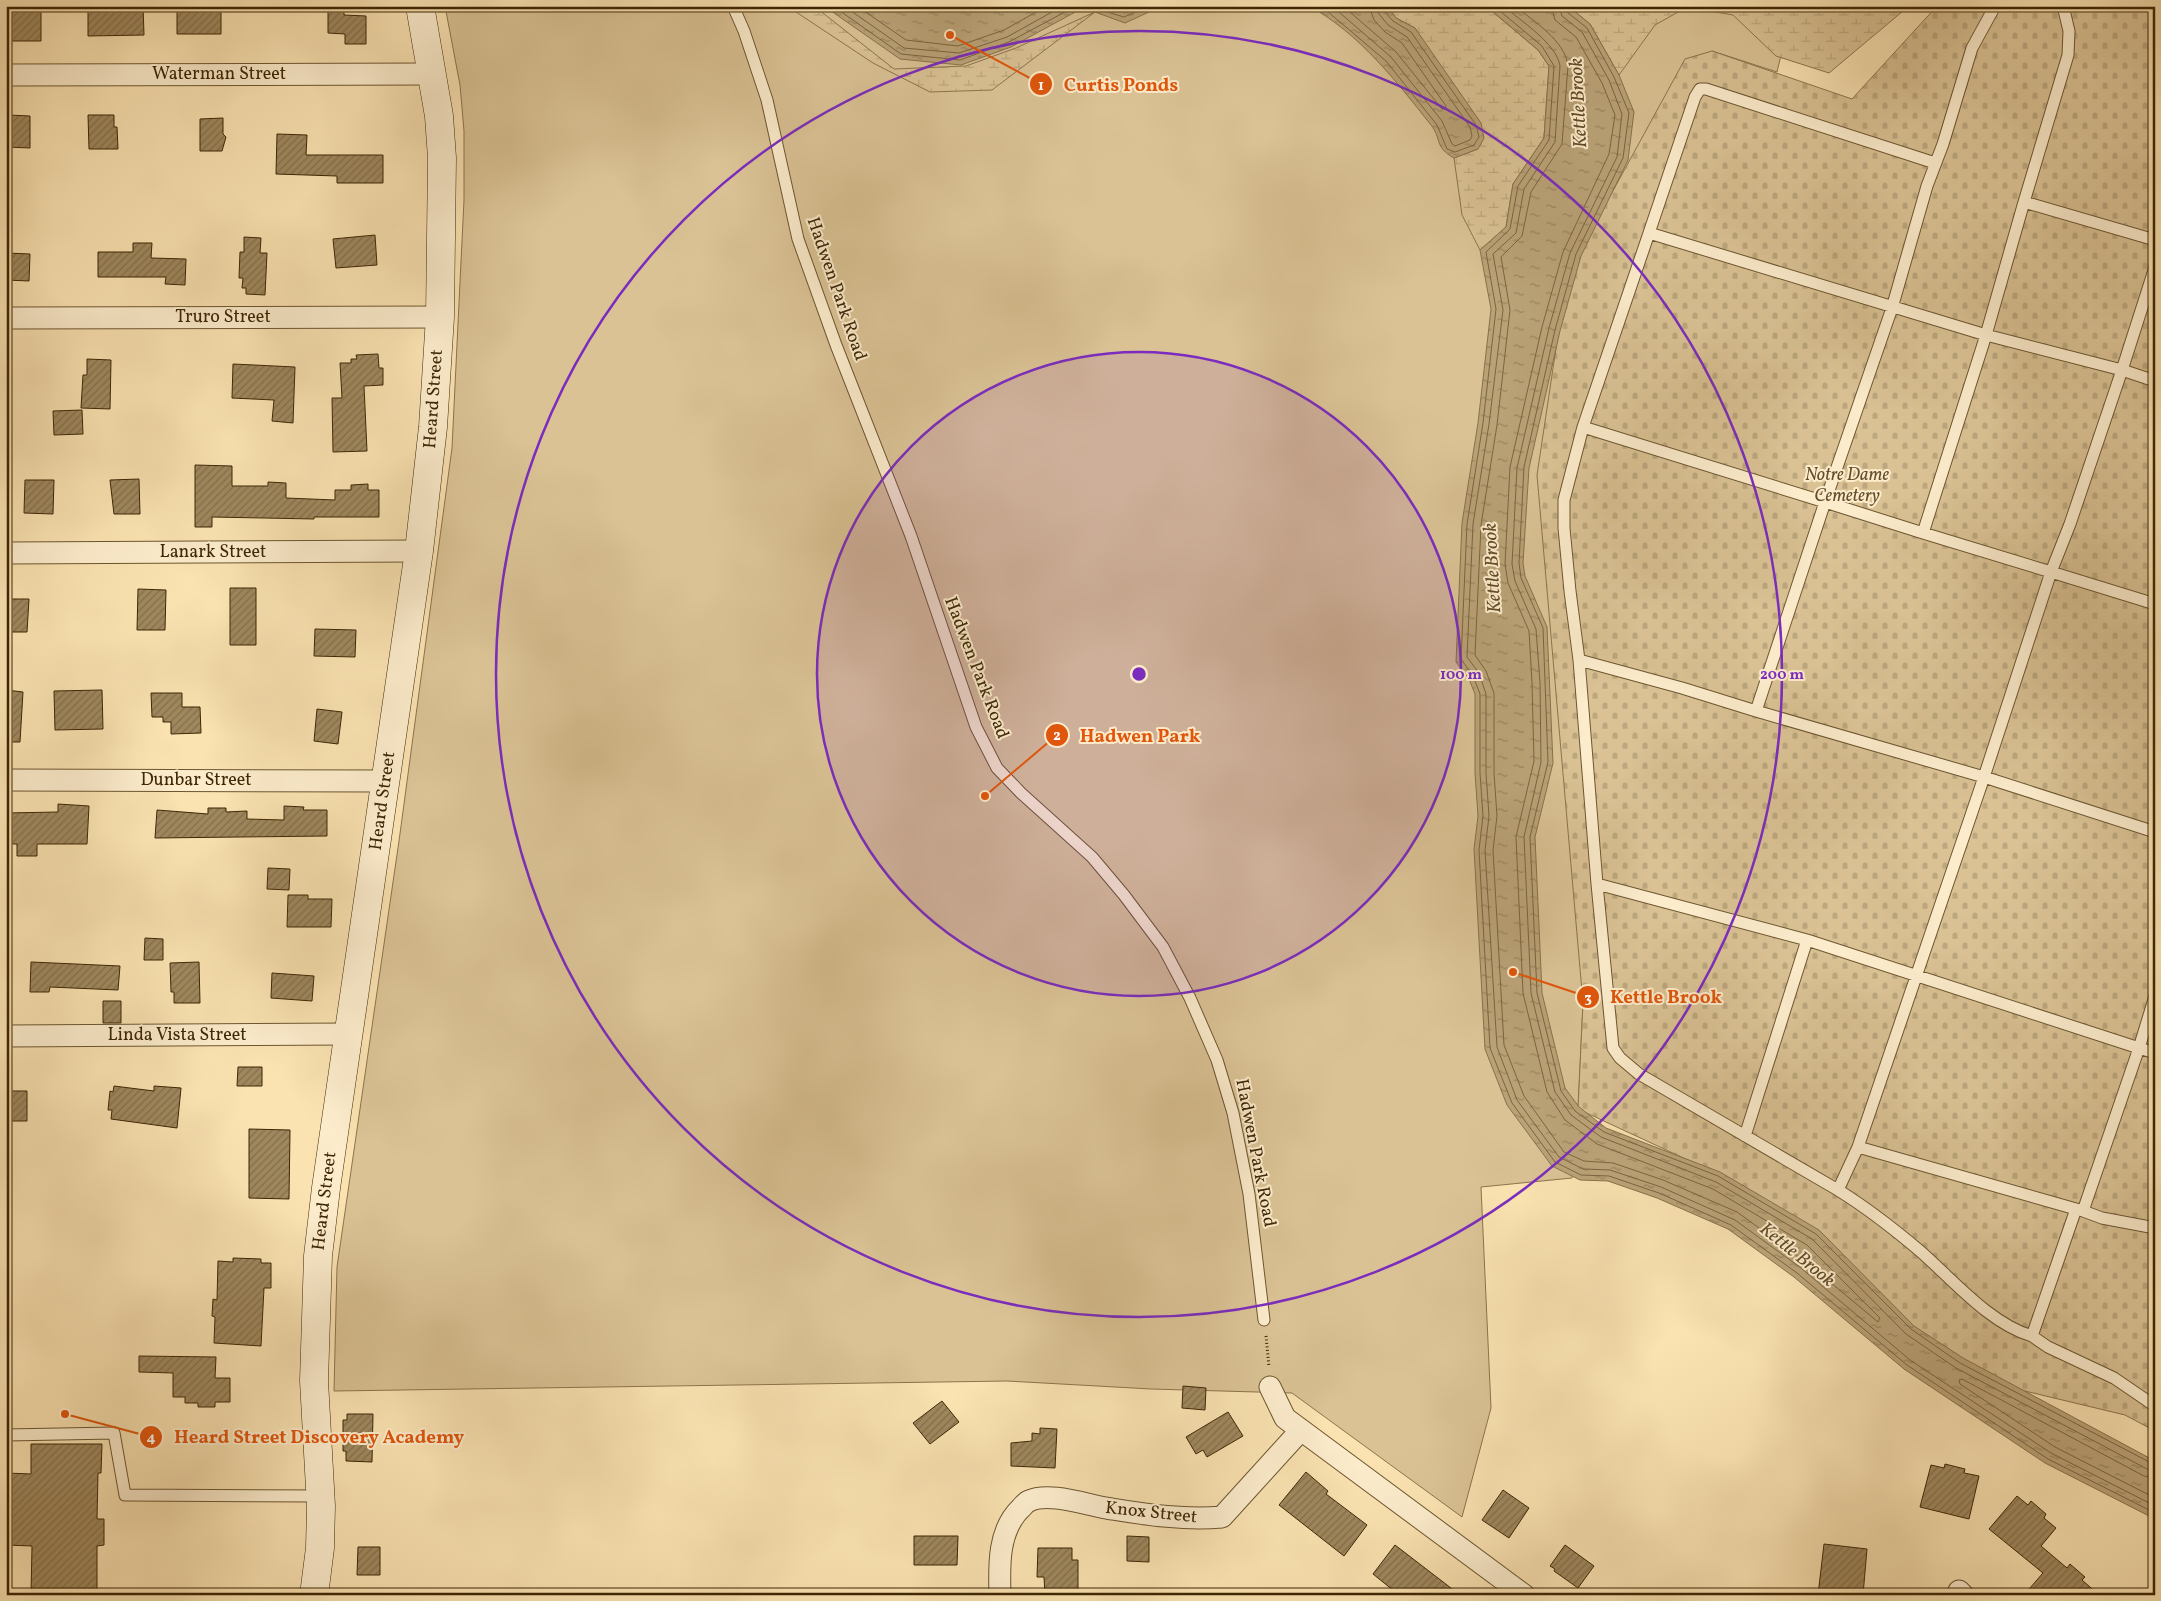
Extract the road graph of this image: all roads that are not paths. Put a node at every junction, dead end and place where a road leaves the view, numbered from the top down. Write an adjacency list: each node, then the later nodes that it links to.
1 (420, 6): 5 (street, Heard Street)
2 (732, 6): 44 (lane, Hadwen Park Road)
3 (1995, 6): 7 (lane)
4 (2063, 6): 8 (lane)
5 (432, 74): 6 (street, Waterman Street); 13 (street, Heard Street)
6 (6, 75)
7 (1935, 163): 9 (lane); 12 (lane)
8 (2024, 202): 10 (lane); 15 (lane)
9 (1649, 233): 12 (lane); 18 (lane)
10 (2155, 240)
11 (2155, 267): 16 (lane)
12 (1892, 308): 15 (lane); 19 (lane)
13 (440, 317): 14 (street, Truro Street); 21 (street, Heard Street)
14 (6, 318)
15 (1986, 335): 16 (lane); 20 (lane)
16 (2122, 370): 17 (lane); 23 (lane)
17 (2155, 381)
18 (1583, 427): 19 (lane); 25 (lane)
19 (1825, 502): 20 (lane); 26 (lane)
20 (1923, 533): 23 (lane)
21 (419, 551): 22 (street, Lanark Street); 29 (street, Heard Street)
22 (6, 553)
23 (2051, 572): 24 (lane); 27 (lane)
24 (2155, 604)
25 (1579, 660): 26 (lane); 31 (lane)
26 (1756, 711): 27 (lane)
27 (1984, 777): 30 (lane); 33 (lane)
28 (6, 780): 29 (street, Dunbar Street)
29 (385, 781): 35 (street, Heard Street)
30 (2155, 832)
31 (1597, 884): 32 (lane); 39 (lane)
32 (1807, 940): 33 (lane); 39 (lane)
33 (1915, 974): 37 (lane); 40 (lane)
34 (2155, 996): 37 (lane)
35 (348, 1034): 36 (street, Linda Vista Street); 50 (street, Heard Street)
36 (6, 1036)
37 (2139, 1048): 38 (lane); 42 (lane)
38 (2155, 1053)
39 (1745, 1136): 41 (lane)
40 (1858, 1148): 41 (lane); 42 (lane)
41 (1838, 1190): 45 (lane)
42 (2080, 1210): 43 (lane); 45 (lane)
43 (2155, 1228)
44 (1264, 1320)
45 (2032, 1336): 47 (lane)
46 (1270, 1387): 48 (street)
47 (2155, 1406)
48 (1301, 1430): 52 (street, Knox Street); 53 (street)
49 (6, 1435): 50 (lane)
50 (321, 1496): 51 (street, Heard Street)
51 (314, 1595)
52 (1000, 1595)
53 (1524, 1595)

